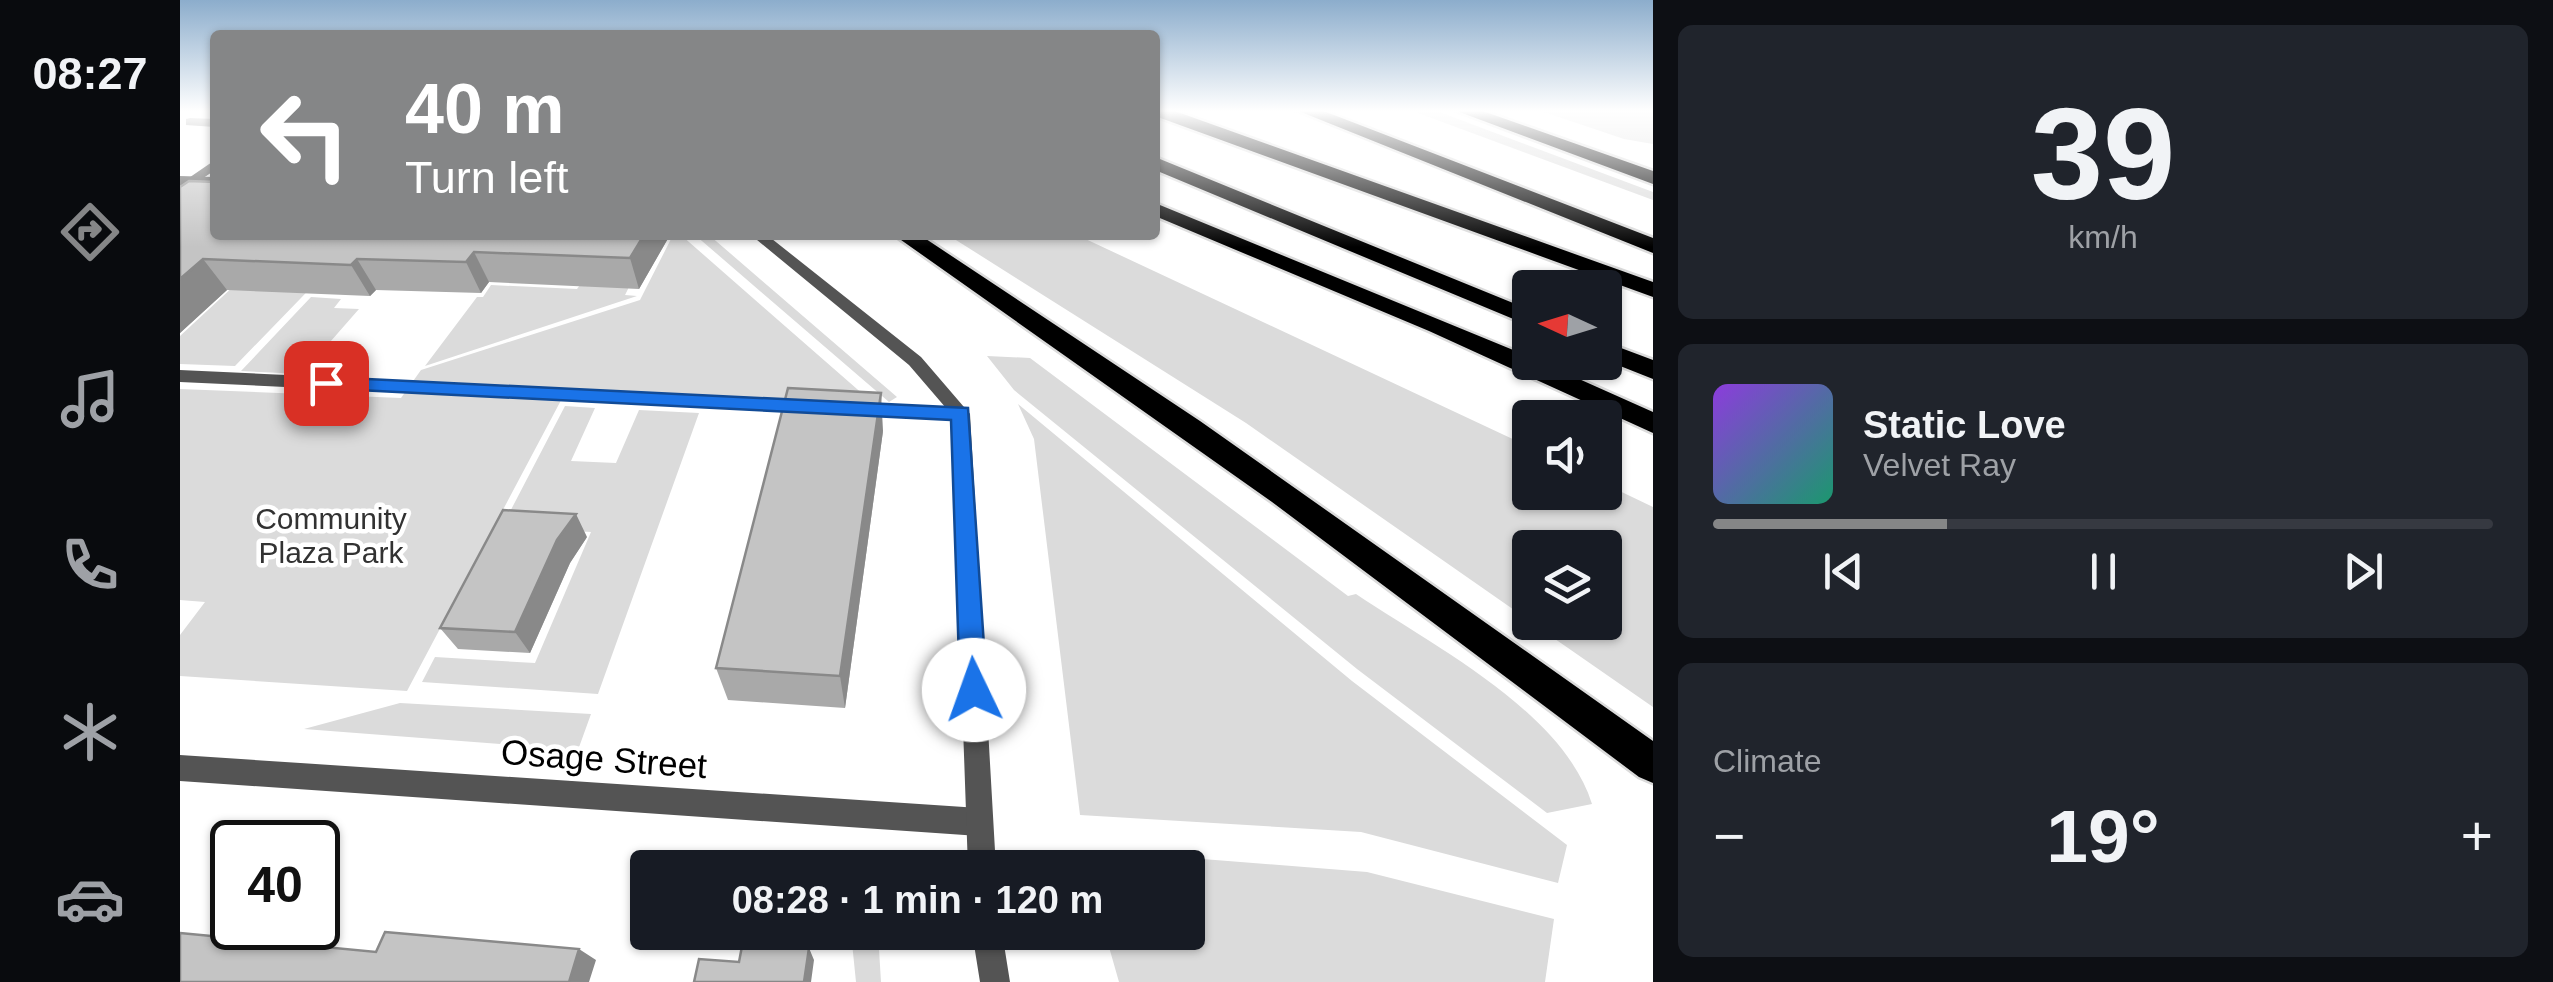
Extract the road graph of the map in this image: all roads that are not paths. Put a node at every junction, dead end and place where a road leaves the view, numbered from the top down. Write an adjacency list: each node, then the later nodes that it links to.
1 (1282, 156): 15 (highway)
2 (1422, 156): 14 (highway)
3 (1590, 156): 8 (highway)
4 (1618, 156): 5 (highway)
5 (1653, 162)
6 (1160, 165): 16 (highway)
7 (210, 167): 9 (street)
8 (1653, 178)
9 (187, 180): 10 (street)
10 (180, 190)
11 (1160, 210): 21 (highway)
12 (764, 240): 20 (street)
13 (913, 240): 22 (highway)
14 (1653, 246)
15 (1653, 290)
16 (1512, 312)
17 (1622, 357): 18 (highway)
18 (1653, 370)
19 (180, 376): 20 (street)
20 (961, 414): 24 (street)
21 (1653, 423)
22 (1653, 764)
23 (180, 768): 24 (street, Osage Street)
24 (979, 822): 25 (street)
25 (981, 850)
26 (989, 950): 27 (street)
27 (995, 982)

